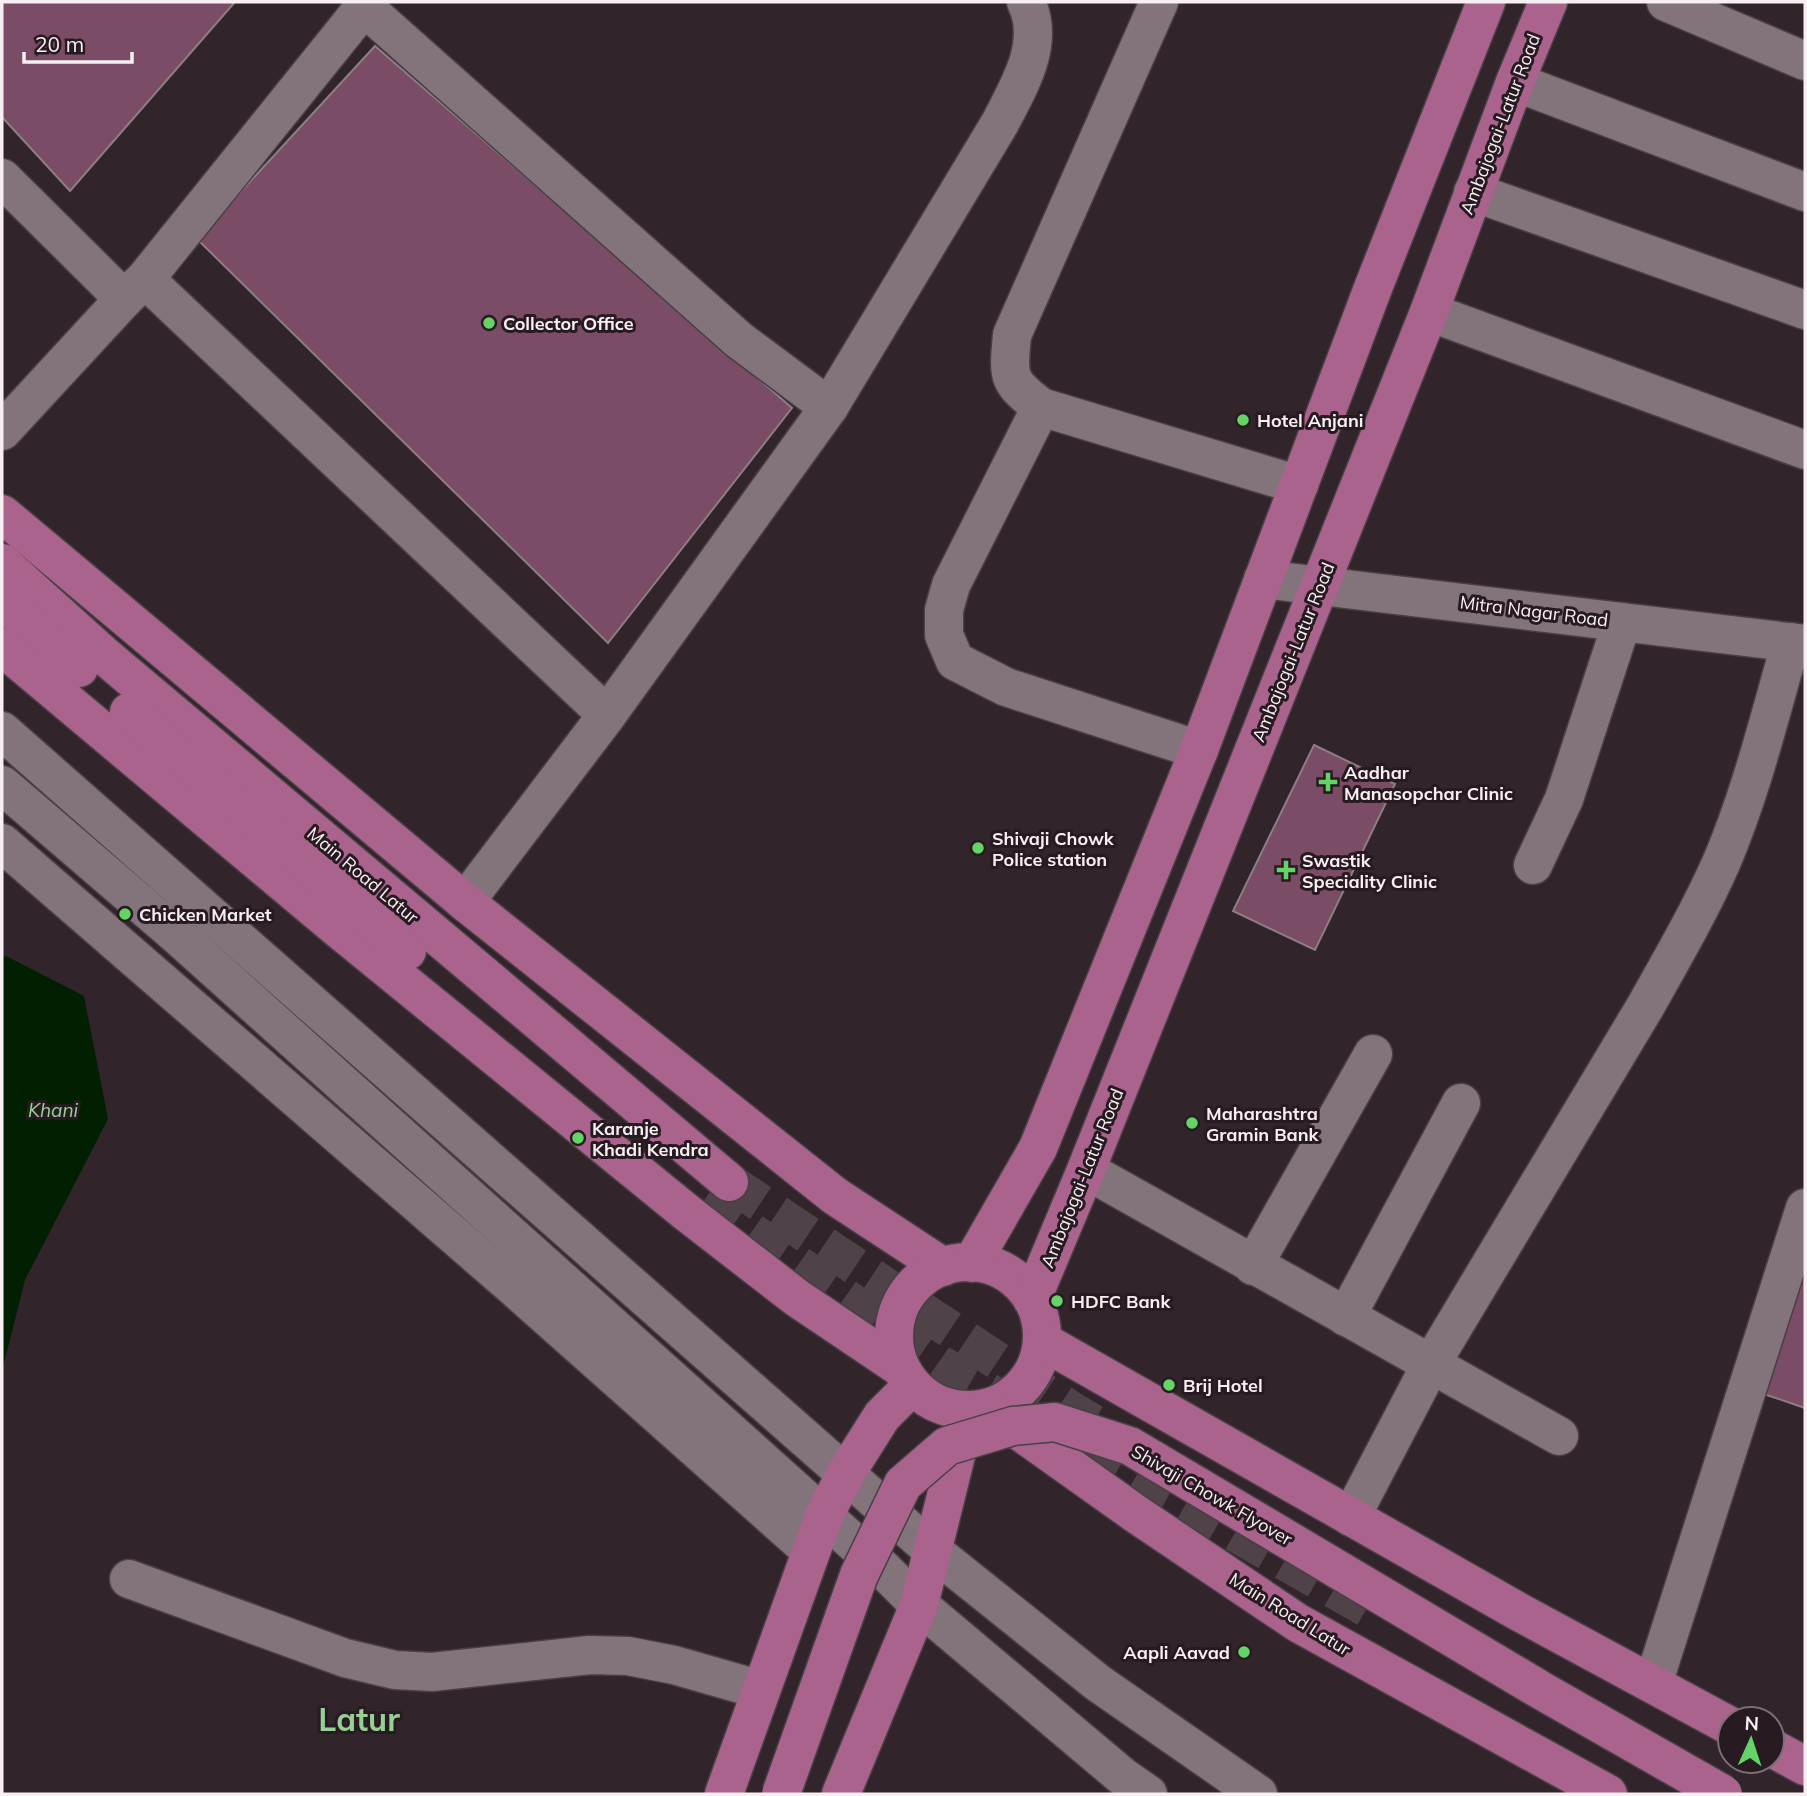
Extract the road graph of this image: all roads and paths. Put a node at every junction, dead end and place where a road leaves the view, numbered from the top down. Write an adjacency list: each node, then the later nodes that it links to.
1 (1027, 2): 16 (street)
2 (1159, 2): 17 (street)
3 (1486, 2): 20 (main road)
4 (1548, 2): 8 (main road, Ambajogai-Latur Road)
5 (1666, 2): 7 (street)
6 (366, 4): 13 (street); 16 (street)
7 (1805, 61)
8 (1515, 82): 10 (main road, Ambajogai-Latur Road); 11 (street)
9 (2, 178): 12 (street)
10 (1474, 192): 14 (street); 15 (main road, Ambajogai-Latur Road)
11 (1805, 192)
12 (19, 214): 13 (street)
13 (134, 289): 18 (street); 29 (street)
14 (1805, 310)
15 (1429, 312): 19 (street); 24 (main road, Ambajogai-Latur Road)
16 (829, 407): 29 (street)
17 (1041, 407): 20 (street); 31 (street)
18 (2, 431)
19 (1805, 450)
20 (1299, 485): 23 (main road)
21 (2, 514): 35 (main road)
22 (2, 563): 25 (main road, Main Road Latur)
23 (1263, 579): 24 (street, Mitra Nagar Road); 31 (main road)
24 (1320, 585): 26 (street, Mitra Nagar Road); 38 (main road, Ambajogai-Latur Road)
25 (2, 601)
26 (1622, 622): 27 (street, Mitra Nagar Road); 34 (street)
27 (1798, 643): 45 (street)
28 (2, 647): 46 (main road)
29 (607, 715): 35 (street)
30 (2, 731): 49 (street)
31 (1199, 750): 40 (main road)
32 (2, 785): 51 (street)
33 (2, 843): 51 (street)
34 (1533, 865)
35 (465, 902): 40 (main road)
36 (1373, 1054): 41 (street)
37 (1461, 1103): 43 (street)
38 (1086, 1170): 41 (street); 42 (main road, Ambajogai-Latur Road)
39 (1805, 1208): 55 (street)
40 (958, 1265): 42 (main road); 46 (main road)
41 (1254, 1266): 43 (street)
42 (1032, 1299): 44 (main road)
43 (1346, 1317): 45 (street)
44 (1042, 1341): 47 (main road); 50 (main road)
45 (1432, 1364): 48 (street); 50 (street)
46 (906, 1377): 47 (main road); 49 (main road)
47 (977, 1409): 52 (main road); 65 (main road, Main Road Latur)
48 (1559, 1436)
49 (846, 1473): 51 (main road); 52 (street)
50 (1351, 1517): 55 (main road)
51 (817, 1534): 54 (street); 56 (main road)
52 (933, 1551): 54 (main road); 64 (street)
53 (129, 1579): 56 (street)
54 (919, 1605): 60 (street); 63 (main road)
55 (1653, 1684): 57 (main road)
56 (761, 1689): 61 (main road)
57 (1716, 1718)
58 (1786, 1756): 59 (main road)
59 (1805, 1766)
60 (1133, 1788)
61 (724, 1794)
62 (781, 1794): 66 (main road, Shivaji Chowk Flyover, bridge)
63 (841, 1794)
64 (1258, 1794)
65 (1608, 1794)
66 (1723, 1794)

